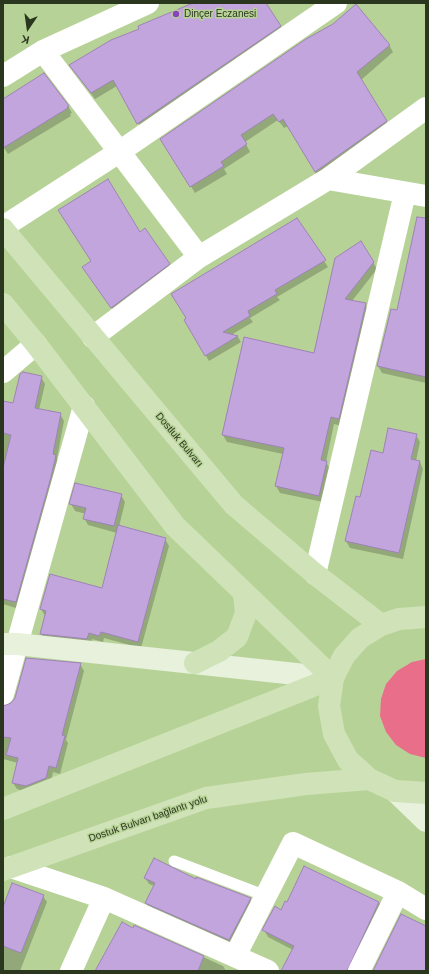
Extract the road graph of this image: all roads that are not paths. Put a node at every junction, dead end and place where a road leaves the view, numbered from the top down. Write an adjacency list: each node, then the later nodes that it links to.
1 (148, 3): 3 (street)
2 (336, 3): 6 (street)
3 (43, 51): 4 (street); 6 (street)
4 (3, 76)
5 (426, 108): 7 (street)
6 (119, 152): 10 (street); 11 (street)
7 (328, 179): 8 (street); 11 (street)
8 (405, 193): 9 (street); 17 (street)
9 (426, 196)
10 (3, 228): 13 (main road, Dostluk Bulvarı)
11 (199, 257): 13 (street)
12 (3, 304): 14 (main road)
13 (93, 337): 17 (main road, Dostluk Bulvarı)
14 (36, 344): 15 (street); 16 (main road)
15 (3, 372)
16 (84, 406): 18 (main road); 21 (street)
17 (315, 574): 20 (main road, Dostluk Bulvarı)
18 (244, 593): 22 (main road); 23 (main road)
19 (426, 618): 20 (main road)
20 (381, 625): 23 (main road)
21 (10, 644): 22 (main road); 24 (street)
22 (195, 663): 23 (main road)
23 (333, 678): 25 (main road); 28 (main road)
24 (3, 694)
25 (369, 779): 26 (main road); 31 (main road, Dostuk Bulvarı bağlantı yolu)
26 (395, 791): 27 (main road); 29 (main road)
27 (426, 793)
28 (3, 808)
29 (426, 821)
30 (174, 861): 33 (lane)
31 (7, 868): 34 (street)
32 (398, 892): 33 (street); 35 (street); 39 (street)
33 (266, 896): 36 (street)
34 (104, 898): 36 (street); 37 (street)
35 (426, 909)
36 (235, 956): 38 (street)
37 (71, 971)
38 (268, 971)
39 (359, 971)

